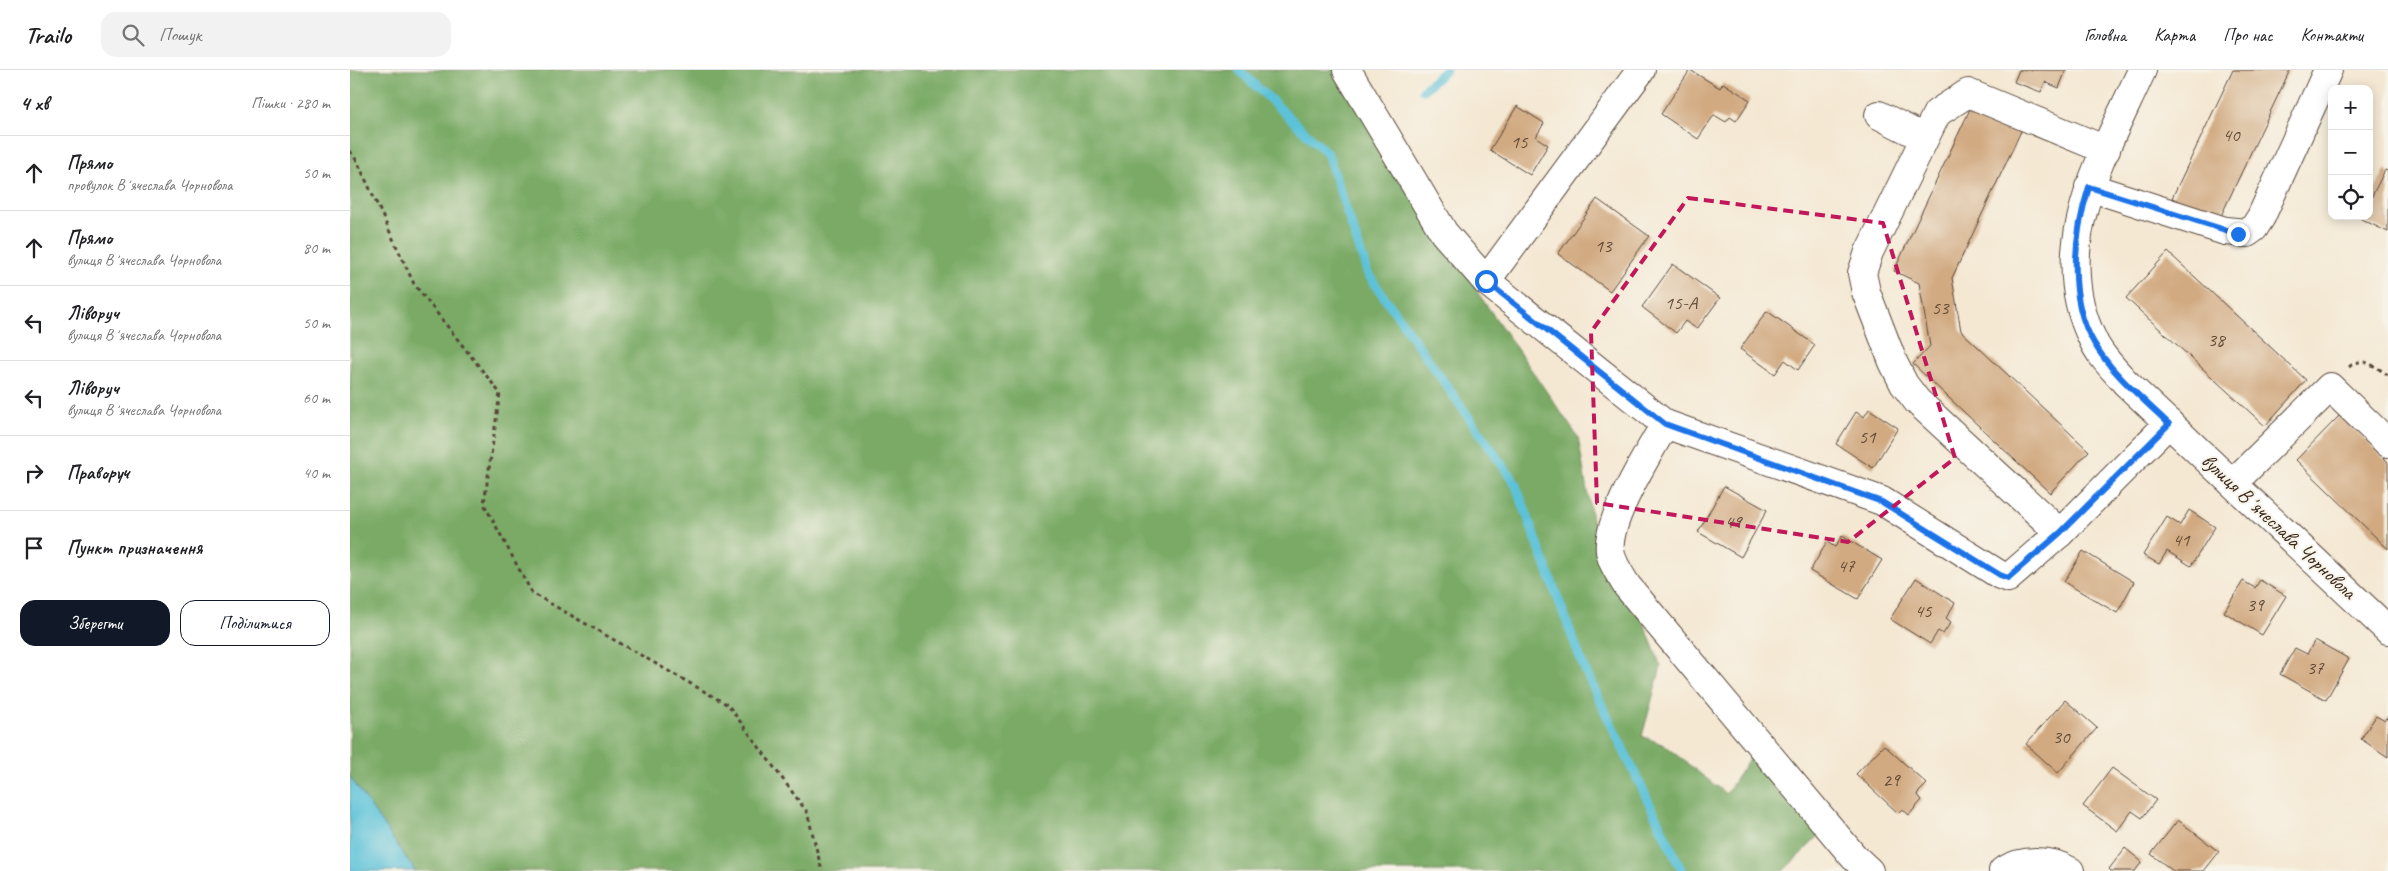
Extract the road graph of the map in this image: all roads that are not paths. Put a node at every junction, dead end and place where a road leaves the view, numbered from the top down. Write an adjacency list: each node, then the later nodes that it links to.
1 (1347, 70): 9 (street)
2 (1641, 70): 9 (street)
3 (2142, 70): 7 (street, вулиця Вʼячеслава Чорновола)
4 (2328, 70): 8 (street)
5 (1879, 115): 6 (street)
6 (1924, 138): 7 (street); 14 (street)
7 (2106, 150): 8 (street, вулиця Вʼячеслава Чорновола)
8 (2089, 187): 11 (street, вулиця Вʼячеслава Чорновола)
9 (1486, 281): 10 (street)
10 (1665, 424): 14 (street); 16 (street)
11 (2169, 424): 13 (street, вулиця Вʼячеслава Чорновола); 14 (street)
12 (2388, 443): 13 (street)
13 (2233, 483): 15 (street, вулиця Вʼячеслава Чорновола)
14 (2060, 533)
15 (2388, 630)
16 (1869, 871)
17 (2003, 871): 18 (street)
18 (2070, 871)

